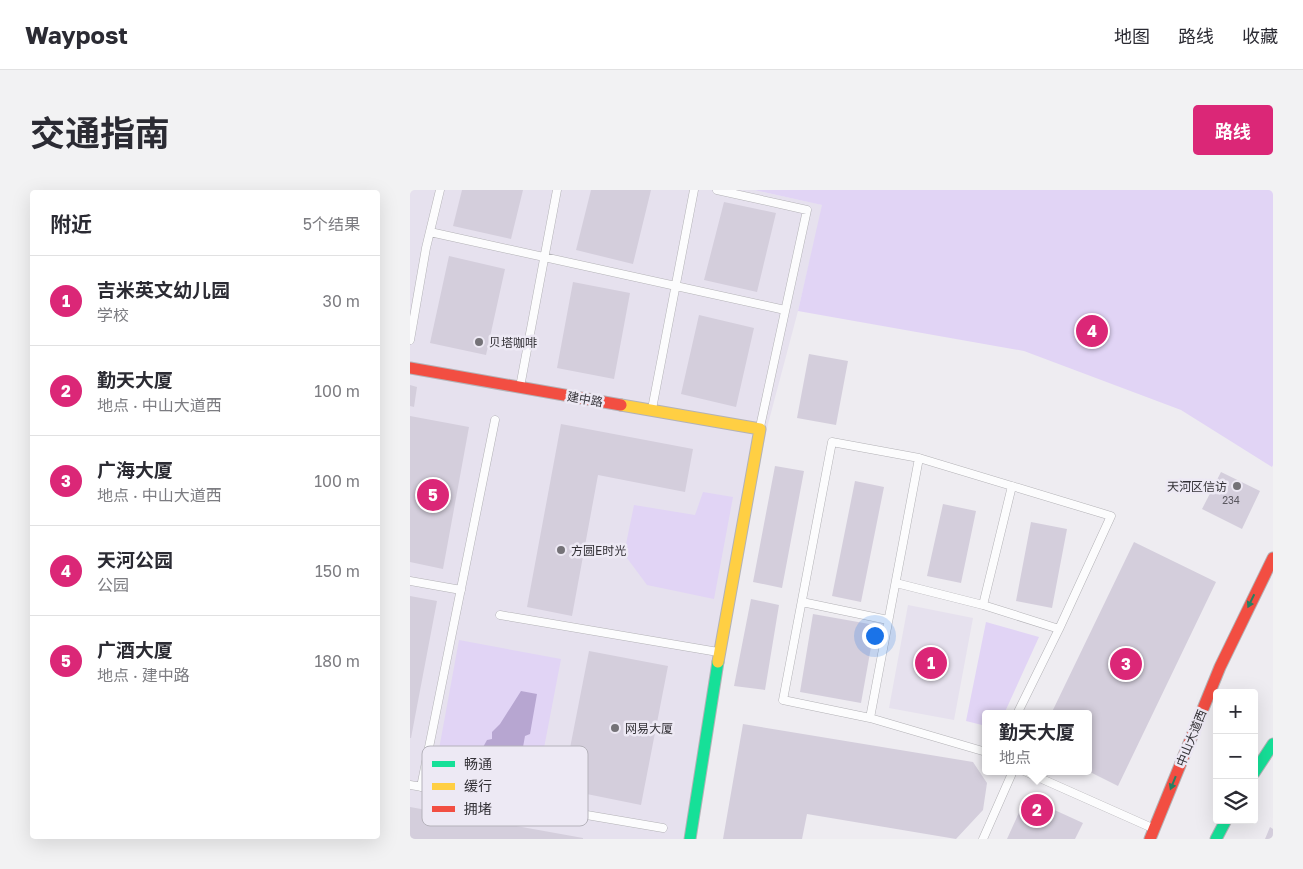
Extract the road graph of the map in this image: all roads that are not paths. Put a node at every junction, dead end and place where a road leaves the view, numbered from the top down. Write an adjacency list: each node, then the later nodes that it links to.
1 (440, 190): 5 (lane)
2 (557, 190): 6 (lane)
3 (694, 190): 7 (lane)
4 (717, 190): 8 (lane)
5 (430, 232): 6 (lane); 9 (lane)
6 (544, 257): 7 (lane); 11 (lane)
7 (676, 286): 8 (lane); 12 (lane)
8 (785, 310): 14 (lane)
9 (410, 340)
10 (410, 368): 11 (main road, 建中路)
11 (520, 387): 12 (main road, 建中路)
12 (652, 410): 14 (main road, 建中路)
13 (495, 420): 20 (lane)
14 (760, 429): 26 (main road)
15 (919, 458): 16 (lane); 19 (lane); 21 (lane)
16 (1012, 486): 22 (lane); 25 (lane)
17 (1273, 558): 41 (main road, 中山大道西, one-way to 41)
18 (410, 581): 20 (lane)
19 (896, 583): 22 (lane); 24 (lane)
20 (461, 590): 30 (lane)
21 (802, 602): 24 (lane); 28 (lane)
22 (984, 605): 25 (lane)
23 (500, 615): 26 (lane)
24 (888, 620): 28 (lane)
25 (1059, 629): 27 (lane)
26 (720, 652): 42 (main road)
27 (1019, 710)
28 (870, 718): 31 (lane)
29 (1273, 744): 32 (main road)
30 (429, 746)
31 (982, 751)
32 (1258, 767)
33 (1011, 775): 43 (lane)
34 (1032, 775): 41 (lane)
35 (422, 782): 37 (lane)
36 (410, 786): 37 (lane)
37 (421, 787)
38 (588, 815): 40 (lane)
39 (1224, 824): 44 (main road)
40 (663, 828)
41 (1152, 834)
42 (690, 839)
43 (983, 839)
44 (1216, 839)

